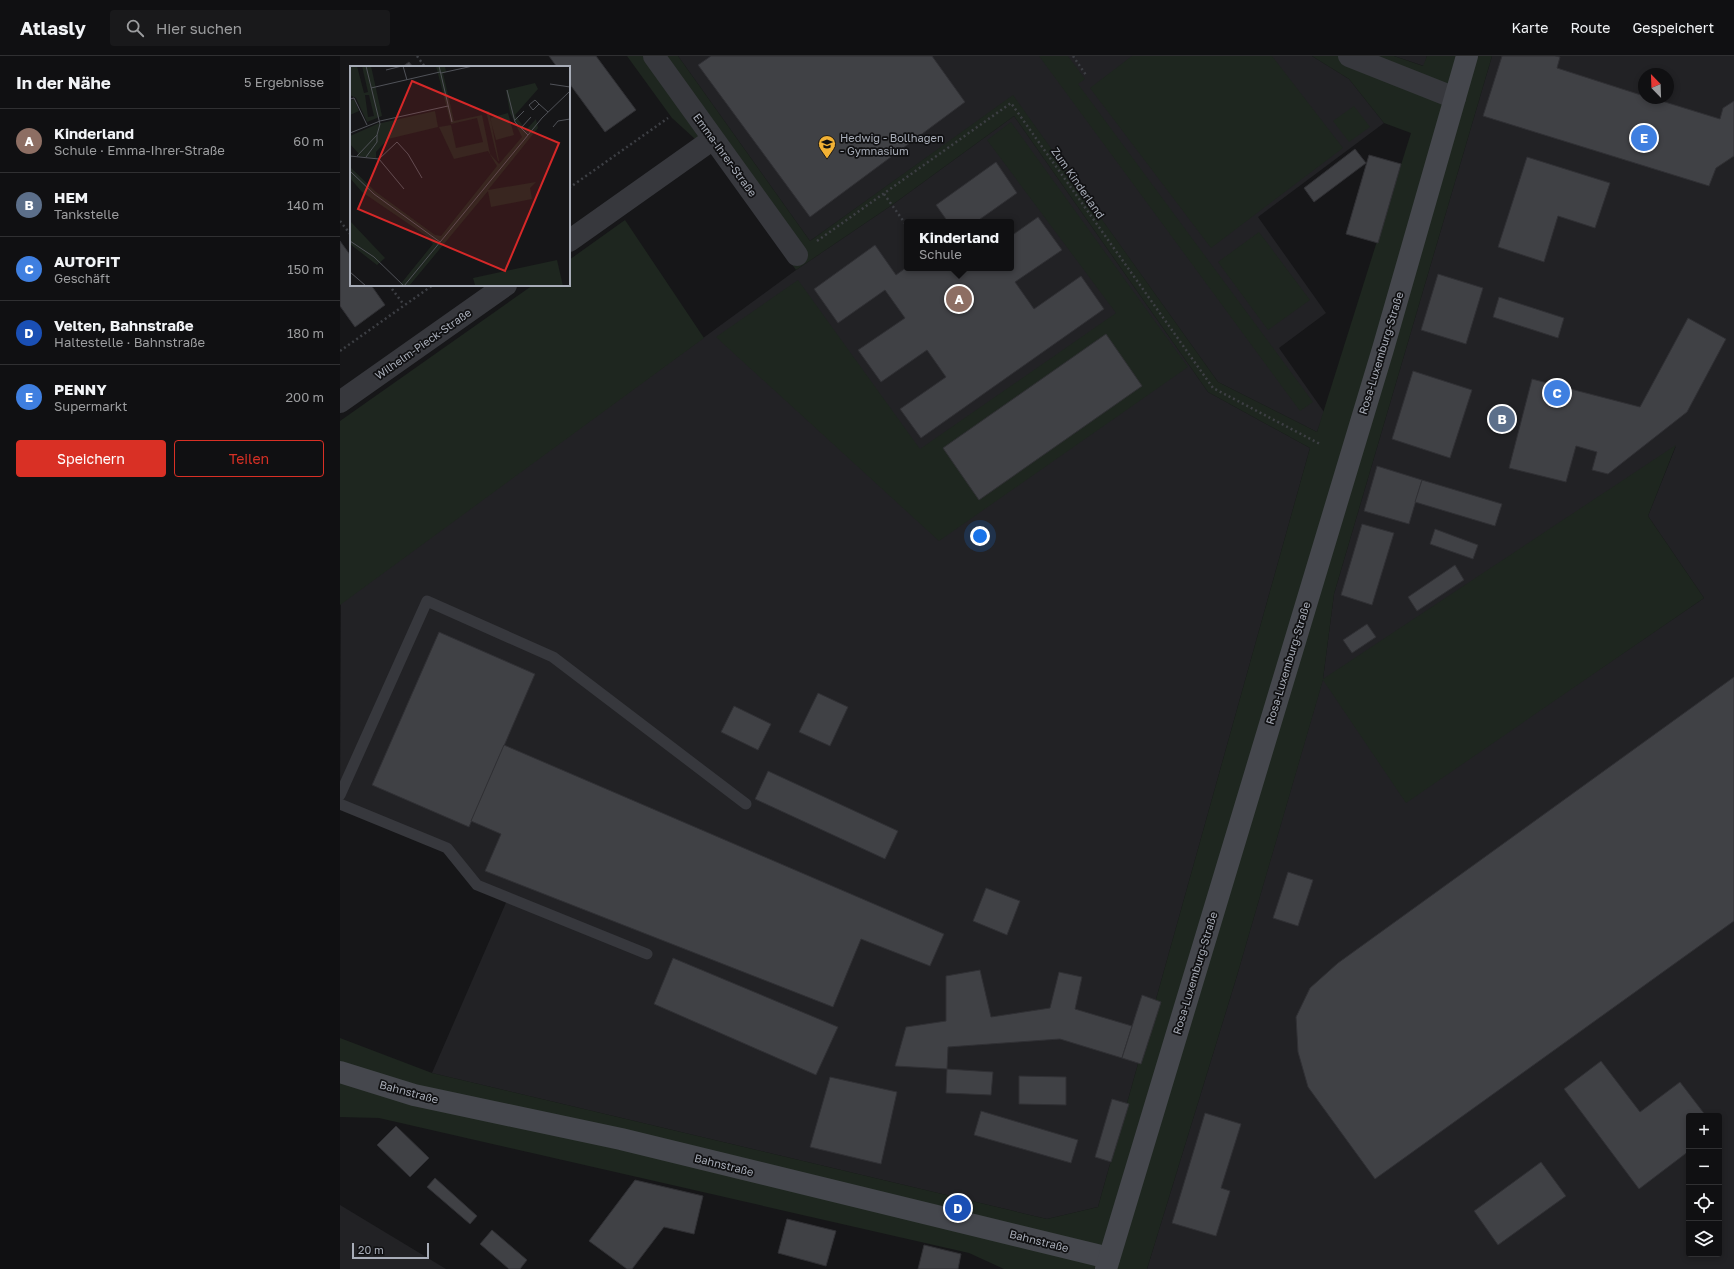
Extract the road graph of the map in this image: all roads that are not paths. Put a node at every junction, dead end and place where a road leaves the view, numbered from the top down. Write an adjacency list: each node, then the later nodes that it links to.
1 (654, 56): 6 (street, Emma-Ihrer-Straße)
2 (1349, 56): 4 (street)
3 (1467, 56): 5 (main road, Rosa-Luxemburg-Straße)
4 (1376, 61): 5 (street)
5 (1455, 98): 16 (main road, Rosa-Luxemburg-Straße)
6 (713, 139): 7 (street); 8 (street, Emma-Ihrer-Straße)
7 (570, 240)
8 (797, 255)
9 (505, 286): 10 (street, Wilhelm-Pieck-Straße)
10 (340, 402)
11 (340, 795): 13 (lane)
12 (340, 804): 14 (lane)
13 (746, 804)
14 (647, 954)
15 (340, 1072): 16 (main road, Bahnstraße)
16 (1107, 1264)

